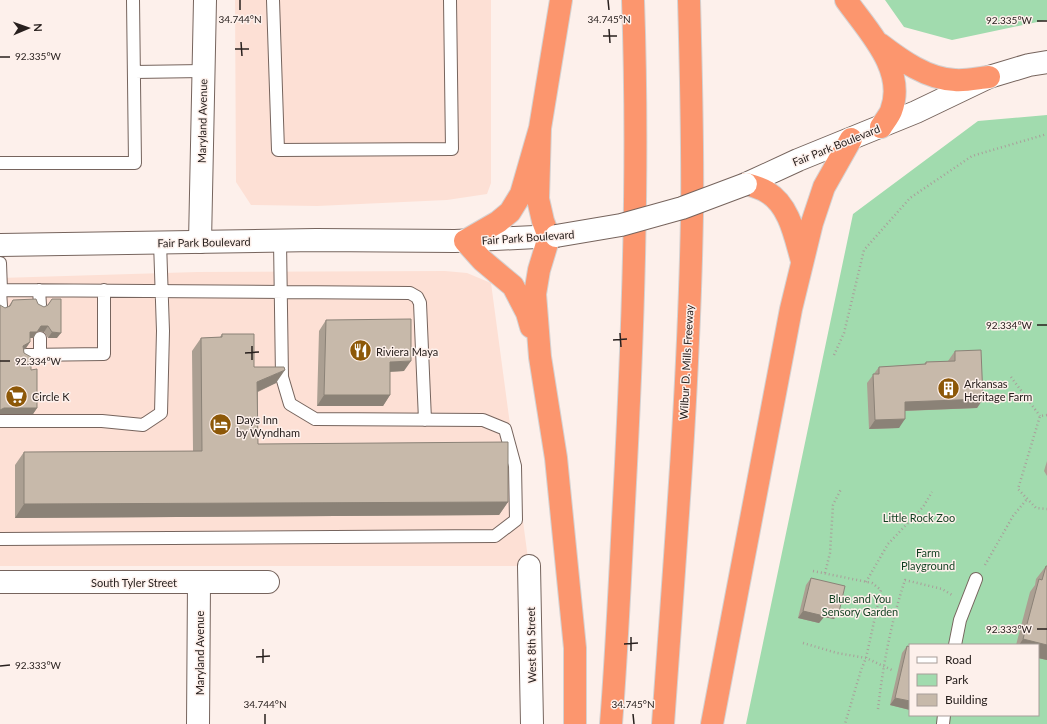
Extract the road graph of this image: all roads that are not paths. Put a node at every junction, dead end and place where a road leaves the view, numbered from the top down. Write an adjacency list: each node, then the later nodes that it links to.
1 (133, 0): 12 (lane)
2 (205, 0): 11 (street, Maryland Avenue)
3 (273, 0): 4 (lane)
4 (450, 0)
5 (561, 0): 15 (highway)
6 (633, 0): 50 (highway)
7 (689, 0): 51 (highway, Wilbur D. Mills Freeway)
8 (846, 0): 9 (highway)
9 (873, 38): 13 (highway); 14 (highway)
10 (1047, 62): 13 (street, Fair Park Boulevard)
11 (203, 71): 12 (lane); 23 (street, Maryland Avenue)
12 (134, 72): 17 (lane)
13 (989, 77): 14 (street, Fair Park Boulevard)
14 (881, 127): 16 (street, Fair Park Boulevard)
15 (540, 128): 19 (highway); 21 (highway)
16 (851, 139): 18 (street, Fair Park Boulevard); 26 (highway)
17 (0, 163)
18 (746, 184): 19 (street, Fair Park Boulevard, bridge); 26 (highway)
19 (552, 237): 21 (street, Fair Park Boulevard); 37 (highway)
20 (280, 241): 21 (street, Fair Park Boulevard); 23 (street, Fair Park Boulevard); 31 (lane)
21 (465, 241): 37 (highway)
22 (160, 242): 23 (street, Fair Park Boulevard); 24 (street, Fair Park Boulevard); 30 (lane)
23 (200, 242)
24 (0, 245)
25 (0, 263): 27 (lane)
26 (803, 264): 52 (highway)
27 (0, 290): 28 (lane); 33 (lane)
28 (39, 290): 29 (lane); 32 (lane)
29 (104, 290): 30 (lane); 36 (lane)
30 (161, 291): 31 (lane); 39 (lane)
31 (282, 291): 38 (lane); 38 (lane)
32 (40, 305)
33 (2, 306)
34 (40, 338): 36 (lane)
35 (26, 355): 36 (lane)
36 (40, 355)
37 (540, 357): 49 (highway)
38 (425, 420): 40 (lane)
39 (0, 421)
40 (0, 539)
41 (530, 566): 48 (street, West 8th Street)
42 (976, 579): 46 (lane)
43 (0, 582): 44 (street, South Tyler Street)
44 (199, 582): 45 (street, South Tyler Street); 47 (street, Maryland Avenue)
45 (268, 582)
46 (955, 644)
47 (198, 724)
48 (532, 724)
49 (575, 724)
50 (611, 724)
51 (663, 724)
52 (712, 724)

